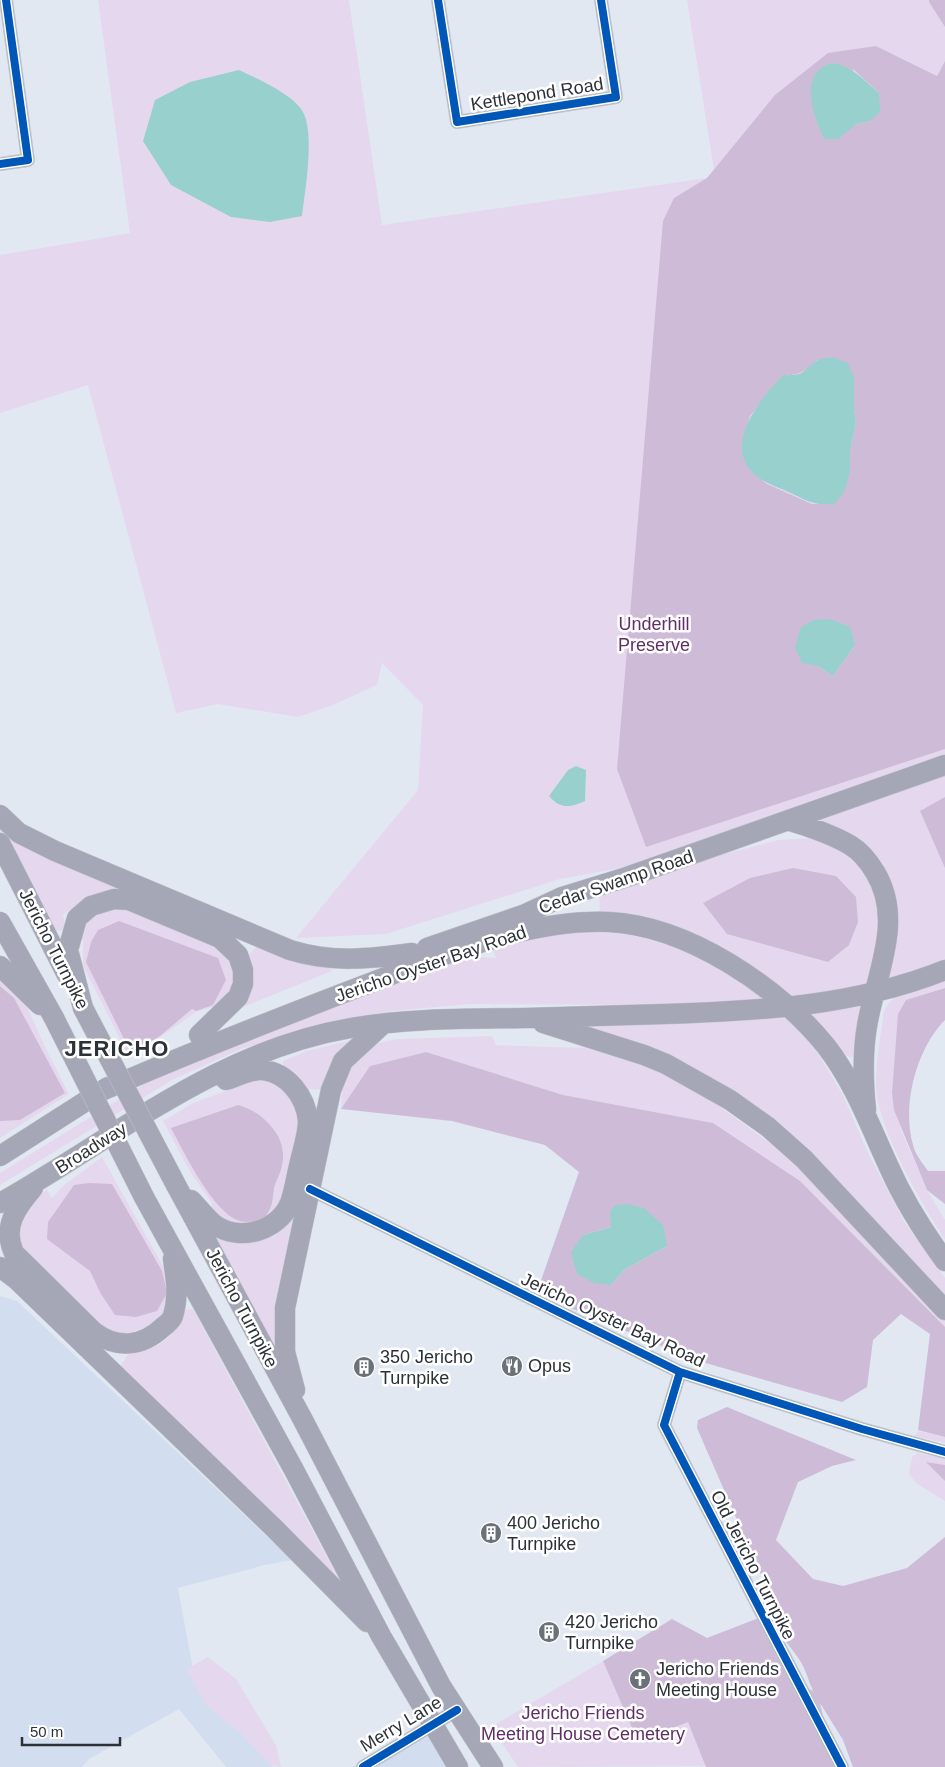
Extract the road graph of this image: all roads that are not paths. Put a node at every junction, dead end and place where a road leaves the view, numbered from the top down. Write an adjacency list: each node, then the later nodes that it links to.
1 (6, 0): 4 (street)
2 (438, 0): 3 (street, Kettlepond Road)
3 (601, 0)
4 (0, 164)
5 (945, 765): 7 (main road, Cedar Swamp Road)
6 (0, 815): 10 (main road)
7 (790, 820): 10 (main road, Cedar Swamp Road); 13 (main road)
8 (0, 843): 14 (main road, Jericho Turnpike)
9 (0, 922): 16 (main road, Jericho Turnpike)
10 (412, 954): 19 (main road, Cedar Swamp Road)
11 (0, 966): 16 (main road)
12 (945, 970): 13 (main road)
13 (875, 991): 15 (main road); 22 (main road)
14 (83, 1008): 19 (main road); 25 (main road, Jericho Turnpike, bridge)
15 (792, 1008): 17 (main road); 21 (main road, Jericho Oyster Bay Road); 22 (main road, Jericho Oyster Bay Road)
16 (54, 1018): 28 (main road, Jericho Turnpike, bridge)
17 (526, 1018): 18 (main road); 31 (main road)
18 (382, 1025): 20 (main road); 26 (main road)
19 (199, 1035): 21 (main road, Cedar Swamp Road)
20 (180, 1091): 24 (main road, Broadway); 25 (main road)
21 (99, 1092): 23 (main road)
22 (866, 1114): 29 (main road, Jericho Oyster Bay Road)
23 (0, 1156)
24 (40, 1180): 27 (main road, Broadway); 28 (main road)
25 (176, 1184): 33 (main road, Jericho Turnpike)
26 (310, 1189): 32 (street, Jericho Oyster Bay Road); 33 (main road)
27 (0, 1202)
28 (171, 1245): 35 (main road, Jericho Turnpike)
29 (945, 1261)
30 (0, 1267): 35 (main road)
31 (945, 1310)
32 (680, 1372): 34 (street, Jericho Oyster Bay Road); 41 (street, Old Jericho Turnpike)
33 (303, 1420): 36 (main road, Jericho Turnpike)
34 (945, 1452)
35 (381, 1636): 37 (main road, Jericho Turnpike)
36 (458, 1710): 37 (street, Merry Lane); 40 (main road, Jericho Turnpike)
37 (432, 1724): 38 (street, Merry Lane); 39 (main road, Jericho Turnpike)
38 (363, 1767)
39 (458, 1767)
40 (493, 1767)
41 (842, 1767)

